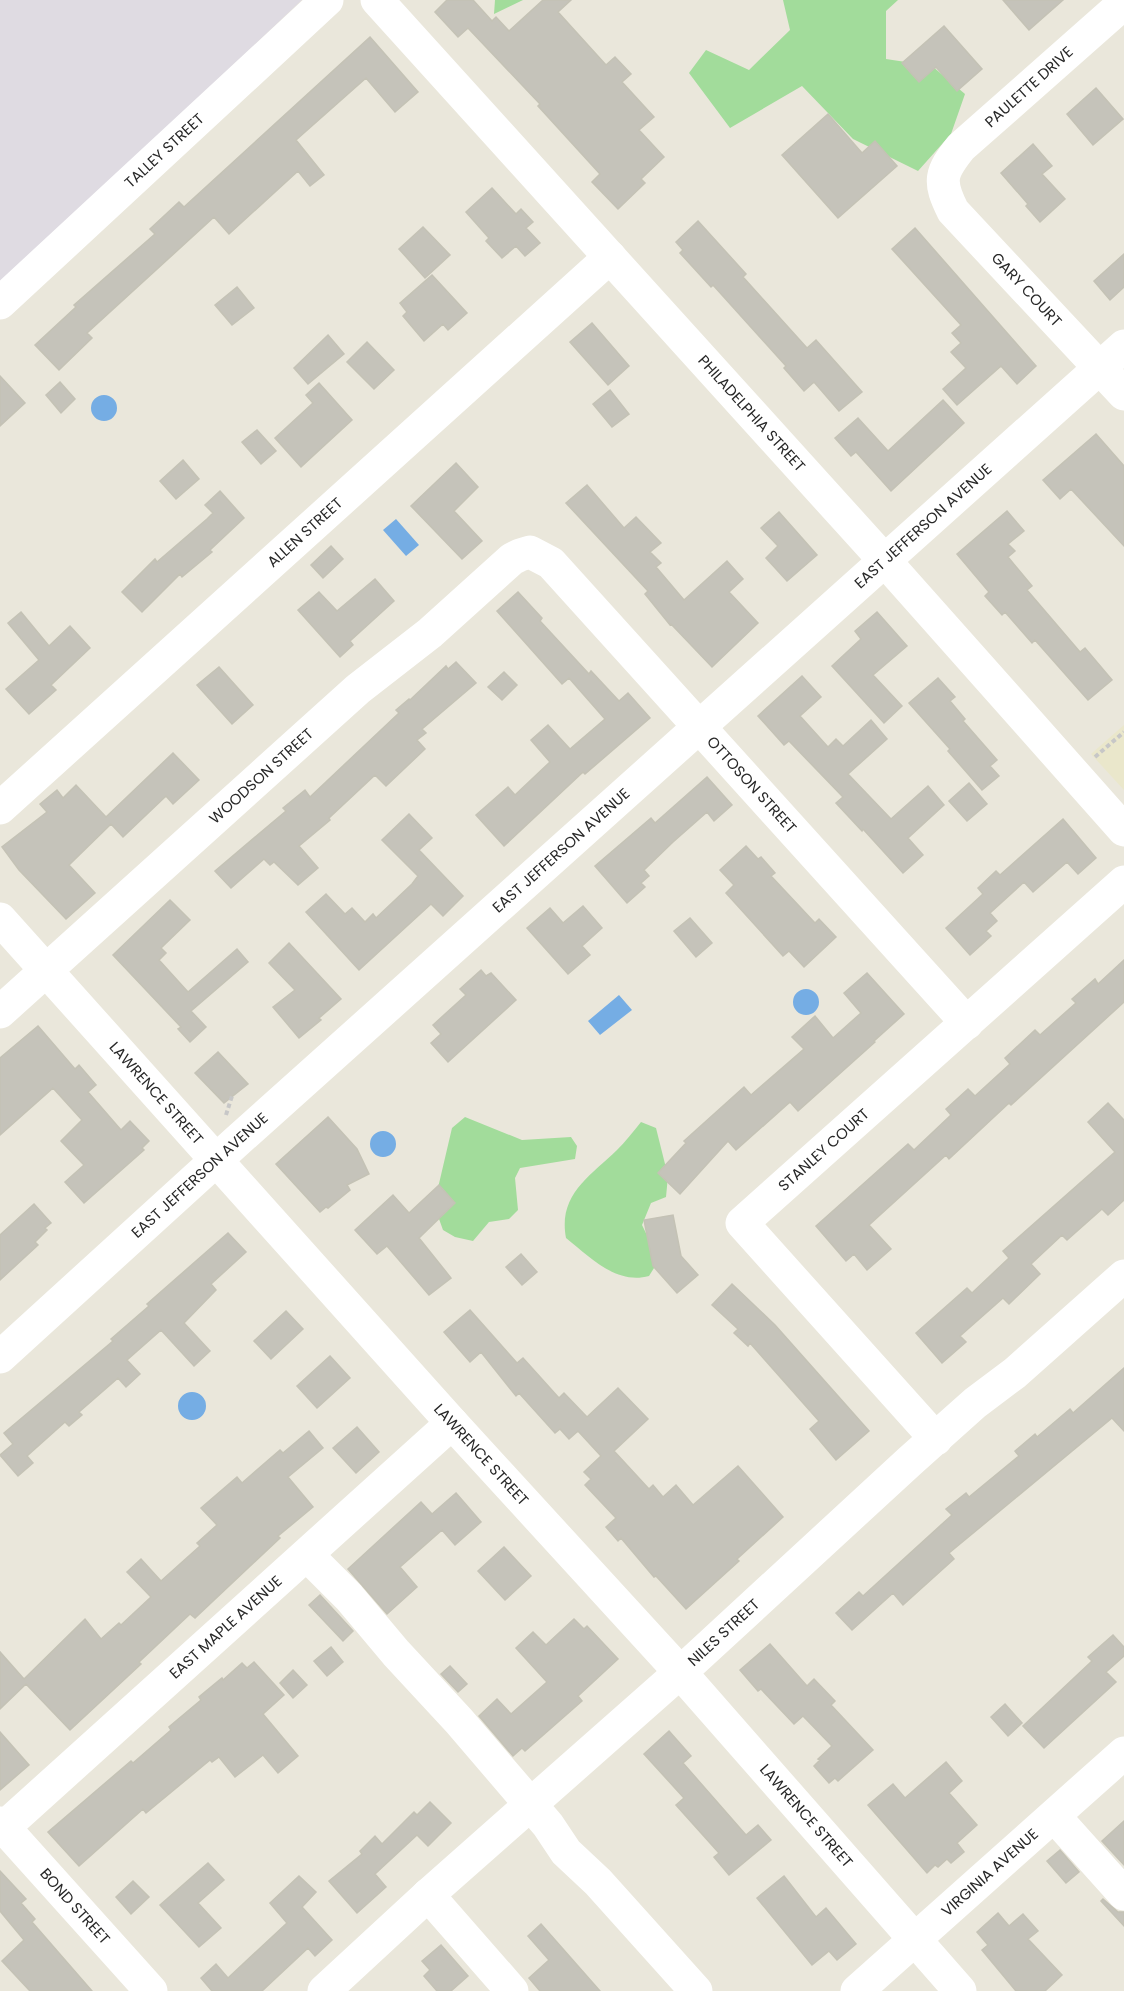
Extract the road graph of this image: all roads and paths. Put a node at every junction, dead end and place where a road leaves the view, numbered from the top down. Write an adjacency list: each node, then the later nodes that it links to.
1 (327, 0): 6 (street, TALLEY STREET)
2 (377, 0): 5 (street, PHILADELPHIA STREET)
3 (1124, 3): 4 (street, PAULETTE DRIVE)
4 (942, 178): 8 (street, GARY COURT)
5 (610, 257): 11 (street, PHILADELPHIA STREET); 15 (street, ALLEN STREET)
6 (0, 303)
7 (1124, 346): 8 (street, EAST JEFFERSON AVENUE)
8 (1100, 368): 9 (street, GARY COURT); 11 (street, EAST JEFFERSON AVENUE)
9 (1124, 394)
10 (531, 552): 12 (street, OTTOSON STREET); 19 (street, WOODSON STREET)
11 (885, 561): 12 (street, EAST JEFFERSON AVENUE); 16 (street, PHILADELPHIA STREET)
12 (699, 726): 21 (street, OTTOSON STREET); 22 (street, EAST JEFFERSON AVENUE)
13 (1124, 732): 14 (path)
14 (1092, 760)
15 (0, 808)
16 (1124, 830)
17 (1124, 882): 21 (street, STANLEY COURT)
18 (0, 919): 19 (street, LAWRENCE STREET)
19 (45, 970): 20 (street, WOODSON STREET); 22 (street, LAWRENCE STREET)
20 (0, 1012)
21 (968, 1023): 26 (street, STANLEY COURT)
22 (216, 1160): 24 (street, EAST JEFFERSON AVENUE); 25 (street, LAWRENCE STREET)
23 (1124, 1276): 26 (street, NILES STREET)
24 (0, 1357)
25 (452, 1423): 27 (street, EAST MAPLE AVENUE); 28 (street, LAWRENCE STREET)
26 (936, 1439): 28 (street, NILES STREET)
27 (307, 1555): 30 (street); 32 (street, EAST MAPLE AVENUE)
28 (680, 1672): 30 (street, NILES STREET); 35 (street, LAWRENCE STREET)
29 (1124, 1753): 31 (street, VIRGINIA AVENUE)
30 (530, 1804): 33 (street, NILES STREET); 39 (street)
31 (1054, 1816): 34 (street); 35 (street, VIRGINIA AVENUE)
32 (1, 1827): 36 (street, BOND STREET)
33 (428, 1894): 37 (street, NILES STREET); 38 (street)
34 (1124, 1894)
35 (914, 1940): 40 (street, VIRGINIA AVENUE); 41 (street, LAWRENCE STREET)
36 (151, 1991)
37 (324, 1991)
38 (512, 1991)
39 (696, 1991)
40 (857, 1991)
41 (960, 1991)

